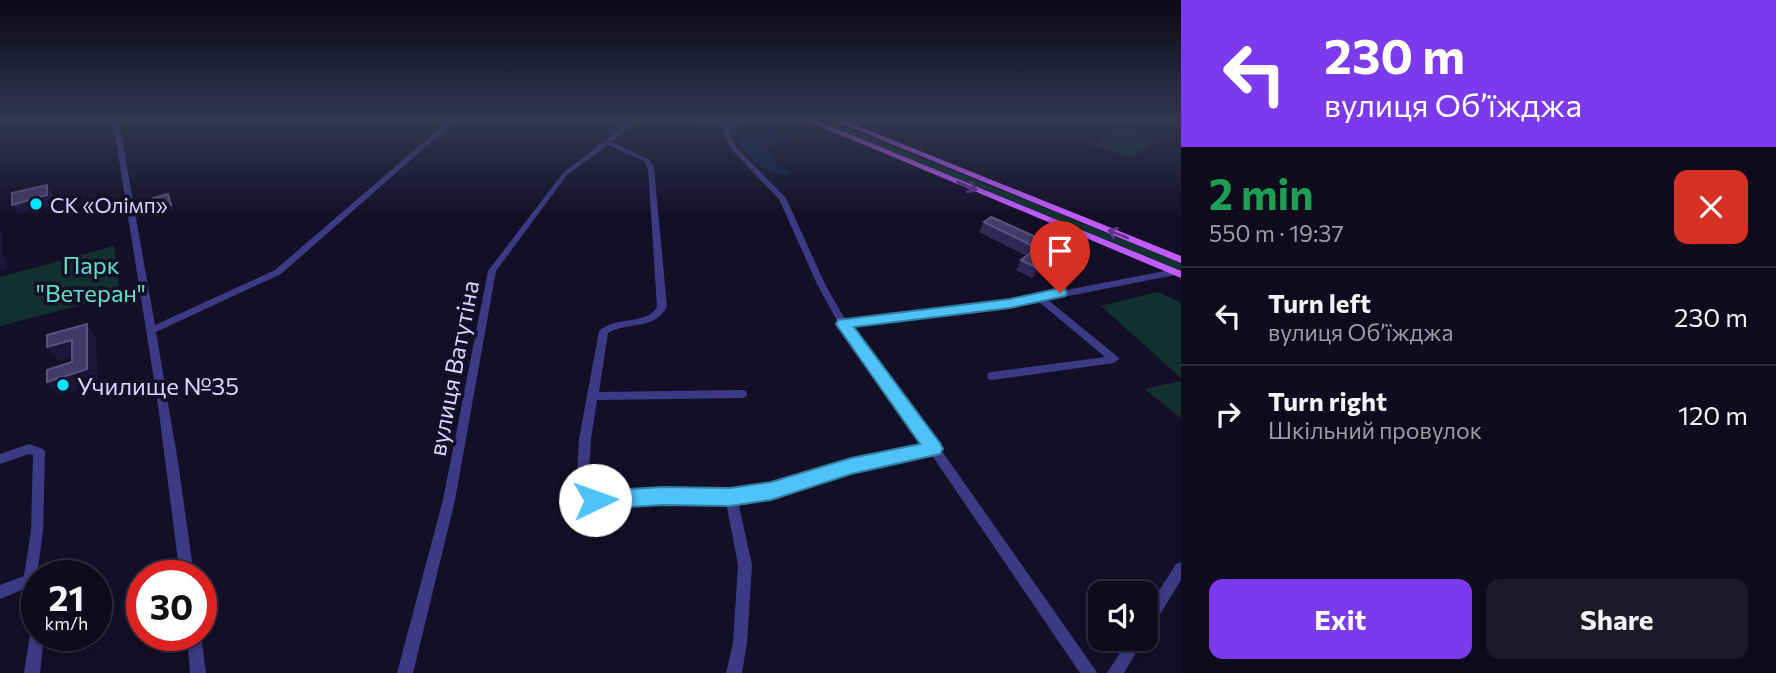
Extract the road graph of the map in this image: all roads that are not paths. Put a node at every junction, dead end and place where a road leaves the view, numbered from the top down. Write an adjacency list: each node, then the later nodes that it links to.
1 (121, 153): 12 (street)
2 (415, 153): 12 (street)
3 (592, 153): 30 (street, вулиця Ватутіна)
4 (632, 153): 15 (street)
5 (738, 153): 11 (street)
6 (890, 153): 9 (main road, one-way to 9)
7 (919, 153): 8 (main road, one-way to 7)
8 (1181, 260)
9 (1178, 273): 10 (street)
10 (1041, 298): 11 (street); 13 (street)
11 (843, 324): 16 (street)
12 (152, 330): 20 (street)
13 (992, 376)
14 (742, 394): 15 (street)
15 (595, 396): 18 (street)
16 (934, 449): 18 (street); 32 (street)
17 (0, 459): 19 (street)
18 (730, 497): 31 (street)
19 (32, 560)
20 (185, 560)
21 (1181, 568): 24 (street)
22 (21, 583): 23 (street)
23 (0, 592)
24 (1158, 605)
25 (35, 651): 28 (street)
26 (196, 651): 29 (street)
27 (1129, 651): 33 (street)
28 (32, 673)
29 (198, 673)
30 (405, 673)
31 (734, 673)
32 (1089, 673)
33 (1115, 673)

